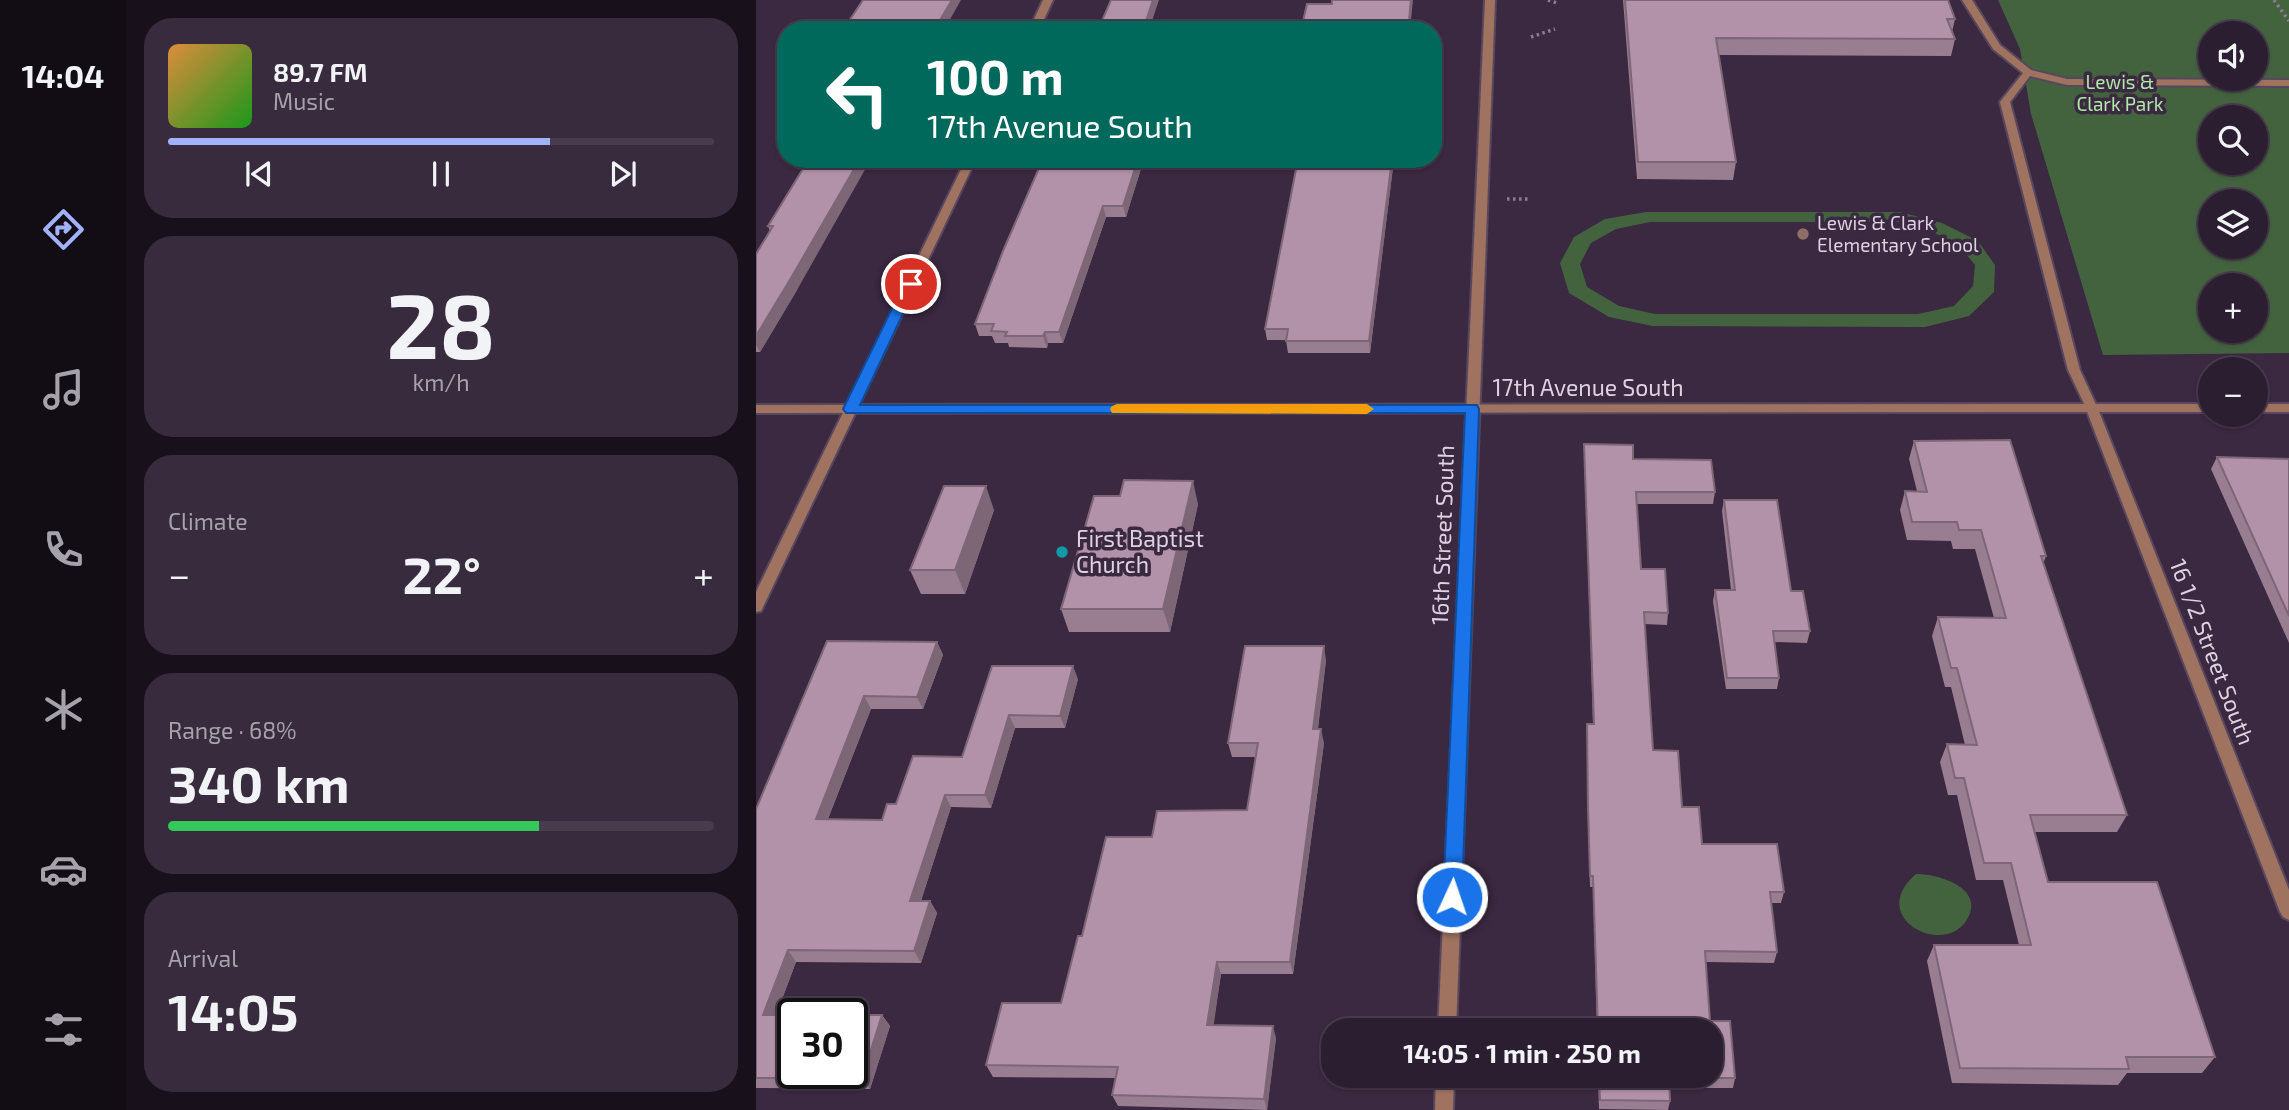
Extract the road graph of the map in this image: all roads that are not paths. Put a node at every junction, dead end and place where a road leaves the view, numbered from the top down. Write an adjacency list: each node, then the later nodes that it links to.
1 (1048, 0): 4 (street)
2 (1490, 0): 12 (street, 16th Street South)
3 (1967, 0): 5 (street)
4 (1038, 21)
5 (2028, 72): 6 (street); 13 (street, 16 1/2 Street South)
6 (2289, 83)
7 (967, 168): 11 (street)
8 (2198, 408): 13 (street, 17th Avenue South)
9 (2268, 408): 10 (street)
10 (2289, 408)
11 (851, 409): 12 (street, 17th Avenue South); 14 (street, 17th Avenue South); 15 (street)
12 (1472, 409): 13 (street, 17th Avenue South); 17 (street, 16th Street South)
13 (2092, 409): 16 (street, 16 1/2 Street South)
14 (756, 410)
15 (756, 607)
16 (2289, 912)
17 (1448, 1018)
18 (1445, 1088): 19 (street)
19 (1444, 1110)

